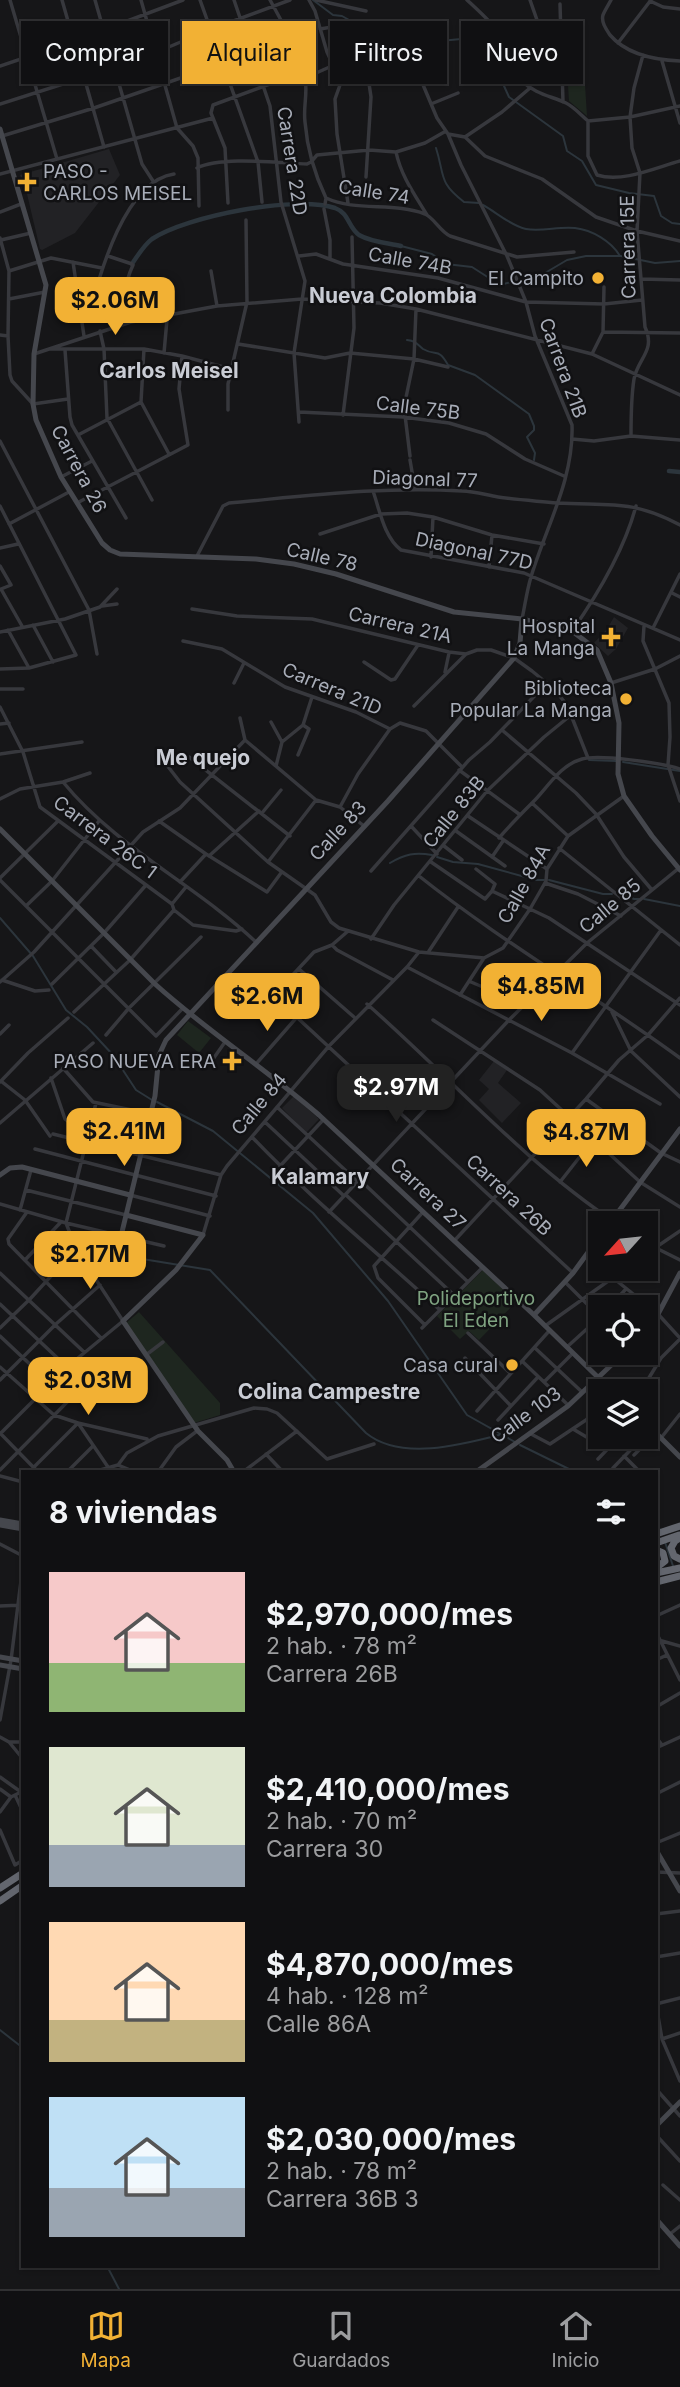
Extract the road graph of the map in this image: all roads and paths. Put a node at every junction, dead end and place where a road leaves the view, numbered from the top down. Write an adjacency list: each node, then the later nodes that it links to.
1 (10, 0): 33 (street)
2 (62, 0): 22 (street)
3 (95, 0): 23 (street)
4 (141, 0): 20 (street)
5 (183, 0): 20 (street)
6 (200, 0): 26 (street)
7 (234, 0): 21 (street, Carrera 22D)
8 (270, 0): 17 (street)
9 (290, 0): 17 (street)
10 (309, 0): 32 (street)
11 (316, 0): 19 (street)
12 (467, 0): 54 (street)
13 (530, 0): 30 (street)
14 (611, 0): 34 (street)
15 (651, 1): 18 (street); 34 (street)
16 (560, 4): 59 (street)
17 (272, 7): 21 (street); 29 (street)
18 (680, 9)
19 (366, 11)
20 (145, 15): 24 (street); 25 (street)
21 (240, 18): 27 (street); 28 (street, Carrera 22D)
22 (68, 21)
23 (101, 21)
24 (128, 21)
25 (147, 21)
26 (206, 21)
27 (232, 21)
28 (241, 21)
29 (282, 21)
30 (537, 21)
31 (330, 27): 32 (street)
32 (320, 29): 35 (street)
33 (21, 36)
34 (618, 44): 36 (street)
35 (330, 55)
36 (643, 55): 38 (street); 64 (street, Carrera 15E)
37 (21, 58): 40 (street)
38 (662, 61): 39 (street); 62 (street)
39 (680, 61)
40 (0, 65)
41 (35, 84): 55 (street)
42 (64, 84): 55 (street)
43 (87, 84): 63 (street)
44 (119, 84): 57 (street)
45 (163, 84): 57 (street)
46 (166, 84): 69 (street)
47 (228, 84): 58 (street)
48 (272, 84): 53 (street)
49 (305, 84): 79 (street)
50 (340, 84): 76 (street)
51 (369, 84): 75 (street)
52 (423, 84): 61 (street, Carrera 21B)
53 (263, 86): 58 (street); 82 (street, Carrera 22D)
54 (530, 88): 59 (street); 72 (street)
55 (38, 93): 60 (street); 67 (street)
56 (458, 93): 61 (street)
57 (123, 97): 63 (street); 73 (street)
58 (233, 97): 65 (street); 81 (street)
59 (563, 102): 66 (street)
60 (0, 104)
61 (431, 104): 70 (street, Carrera 21B)
62 (678, 106): 64 (street); 68 (street)
63 (94, 108): 67 (street); 74 (street)
64 (630, 117): 66 (street); 86 (street, Carrera 15E)
65 (213, 118): 69 (street); 83 (street)
66 (588, 121): 86 (street)
67 (47, 122): 71 (street); 78 (street)
68 (680, 122)
69 (177, 128): 73 (street); 84 (street)
70 (447, 132): 72 (street); 77 (street); 108 (street, Carrera 21B)
71 (1, 134): 85 (street)
72 (465, 137): 100 (street)
73 (135, 139): 74 (street); 90 (street)
74 (104, 147): 78 (street)
75 (369, 150): 76 (street); 77 (street); 89 (street)
76 (340, 151): 79 (street); 94 (street)
77 (397, 152): 98 (street)
78 (57, 159): 85 (street)
79 (312, 160): 82 (street); 91 (street)
80 (680, 161): 86 (street)
81 (258, 162): 82 (street); 83 (street); 92 (street)
82 (276, 162): 107 (street, Carrera 22D)
83 (227, 163): 84 (street); 93 (street)
84 (197, 168): 96 (street)
85 (13, 171): 87 (street); 95 (street)
86 (639, 173): 100 (street, Carrera 15E)
87 (0, 174)
88 (174, 174): 90 (street)
89 (366, 177)
90 (153, 181): 106 (street)
91 (326, 198): 94 (street, Calle 74); 109 (street)
92 (262, 201)
93 (228, 203)
94 (348, 203): 98 (street, Calle 74)
95 (22, 204): 97 (street); 101 (street)
96 (199, 206)
97 (0, 212)
98 (427, 215): 108 (street, Calle 74)
99 (246, 220): 125 (street)
100 (637, 231): 104 (street); 116 (street, Carrera 15E)
101 (31, 233): 103 (street); 110 (street)
102 (352, 237): 112 (street)
103 (0, 239): 114 (street, Carrera 26)
104 (680, 241)
105 (574, 252): 108 (street, Calle 74)
106 (108, 256): 113 (street); 120 (street)
107 (299, 256): 109 (street, Calle 74B); 123 (street, Carrera 22D)
108 (507, 256): 127 (street, Carrera 21B)
109 (330, 258): 112 (street, Calle 74B)
110 (40, 260): 111 (street); 114 (street); 119 (street)
111 (73, 262): 113 (street); 133 (street)
112 (354, 265): 126 (street); 127 (street, Calle 74B)
113 (102, 268): 131 (street)
114 (9, 271): 122 (street, Carrera 26)
115 (211, 271): 129 (street)
116 (641, 279): 117 (street); 124 (street, Carrera 15E)
117 (680, 280)
118 (604, 287): 128 (street)
119 (46, 292): 122 (street); 151 (street)
120 (124, 292): 131 (street); 134 (street)
121 (169, 297): 132 (street)
122 (9, 299): 140 (street, Carrera 26)
123 (302, 299): 125 (street); 126 (street); 149 (street, Carrera 22D)
124 (642, 300): 128 (street, Calle 74B); 137 (street, Carrera 15E)
125 (247, 302): 129 (street); 143 (street)
126 (355, 302): 130 (street); 150 (street)
127 (526, 302): 128 (street, Calle 74B); 142 (street, Carrera 21B)
128 (604, 304): 136 (street)
129 (217, 306): 132 (street)
130 (416, 309): 142 (street); 154 (street)
131 (89, 314): 133 (street)
132 (167, 314): 134 (street); 148 (street)
133 (83, 316): 141 (street)
134 (131, 322): 135 (street)
135 (100, 331): 141 (street); 146 (street)
136 (603, 332): 137 (street); 152 (street)
137 (648, 332): 138 (street); 157 (street, Carrera 15E)
138 (680, 333)
139 (0, 335): 140 (street)
140 (8, 335): 161 (street, Carrera 26)
141 (84, 336): 144 (street)
142 (538, 342): 152 (street); 170 (street, Carrera 21B)
143 (238, 344): 149 (street); 156 (street)
144 (46, 349): 145 (street); 151 (street)
145 (65, 349): 146 (street); 159 (street)
146 (104, 349): 147 (street); 166 (street)
147 (144, 349): 148 (street); 160 (street)
148 (164, 352): 153 (street)
149 (294, 353): 150 (street); 163 (street, Carrera 22D)
150 (350, 353): 154 (street); 164 (street)
151 (34, 354): 161 (street)
152 (592, 354): 157 (street)
153 (181, 356): 156 (street); 173 (street)
154 (414, 359): 155 (street); 165 (street)
155 (448, 367)
156 (231, 369): 162 (street)
157 (635, 375): 158 (street); 169 (street, Carrera 15E)
158 (680, 394)
159 (68, 399): 161 (street); 168 (street)
160 (141, 402): 166 (street); 173 (street)
161 (33, 404): 177 (street, Carrera 26)
162 (228, 410)
163 (299, 412): 164 (street, Calle 75B); 167 (street, Carrera 22D)
164 (343, 415): 165 (street, Calle 75B)
165 (403, 417): 176 (street, Calle 75B); 179 (street)
166 (107, 418): 168 (street); 175 (street)
167 (299, 422)
168 (78, 435): 174 (street)
169 (631, 436): 170 (street); 171 (street)
170 (572, 439): 176 (street, Carrera 21B)
171 (680, 440)
172 (1, 443): 187 (street)
173 (169, 454): 175 (street)
174 (92, 461): 177 (street); 178 (street)
175 (137, 472): 178 (street); 182 (street)
176 (565, 476): 183 (street, Carrera 21B)
177 (61, 477): 181 (street, Carrera 26)
178 (107, 487): 184 (street); 190 (street)
179 (415, 489): 180 (street, Diagonal 77); 183 (street, Diagonal 77)
180 (373, 490): 188 (street, Diagonal 77D); 199 (street, Diagonal 77)
181 (69, 492): 184 (street, Carrera 26); 187 (street)
182 (152, 500)
183 (558, 503): 186 (street, Diagonal 77); 196 (street, Carrera 21B)
184 (76, 504): 198 (street, Carrera 26)
185 (0, 506): 191 (street)
186 (636, 506): 192 (street, Diagonal 77); 209 (street)
187 (36, 509): 191 (street); 213 (street)
188 (381, 514): 189 (street); 193 (street); 200 (street, Diagonal 77D)
189 (433, 517): 194 (street); 200 (street)
190 (127, 518)
191 (9, 524): 195 (street)
192 (680, 525)
193 (320, 534)
194 (492, 535): 196 (street); 202 (street)
195 (19, 543): 197 (street); 215 (street)
196 (544, 544): 204 (street, Carrera 21B)
197 (0, 548)
198 (110, 550): 199 (street, Calle 78)
199 (197, 556): 214 (street, Calle 78)
200 (431, 557): 202 (street, Diagonal 77D)
201 (0, 566): 205 (street)
202 (489, 567): 204 (street, Diagonal 77D)
203 (680, 574): 207 (street)
204 (531, 576): 209 (street, Diagonal 77D); 214 (street, Carrera 21B)
205 (1, 589): 217 (street)
206 (117, 589): 211 (street)
207 (672, 593): 208 (street); 219 (street)
208 (680, 597)
209 (592, 603): 218 (street, Diagonal 77D); 221 (street)
210 (117, 604): 211 (street)
211 (100, 607): 213 (street)
212 (192, 609): 225 (street, Carrera 21A)
213 (89, 610): 215 (street); 227 (street)
214 (522, 619): 221 (street, Calle 78); 230 (street, Calle 83)
215 (58, 620): 216 (street); 231 (street)
216 (33, 625): 217 (street); 231 (street)
217 (22, 626): 220 (street)
218 (644, 626): 219 (street, Diagonal 77D); 236 (street)
219 (653, 628): 223 (street, Diagonal 77D)
220 (8, 630): 222 (street); 234 (street)
221 (572, 631): 239 (street)
222 (0, 632)
223 (680, 640)
224 (183, 641): 233 (street, Carrera 21D)
225 (418, 645): 226 (street, Carrera 21A); 232 (street)
226 (449, 652): 228 (street, Carrera 21A); 237 (street)
227 (97, 654)
228 (466, 654): 230 (street, Carrera 21A); 237 (street)
229 (680, 656): 236 (street)
230 (514, 658): 240 (street, Carrera 21A); 257 (street, Calle 83)
231 (53, 662): 234 (street)
232 (364, 662)
233 (244, 663): 238 (street); 243 (street, Carrera 21D)
234 (29, 668): 235 (street)
235 (0, 669)
236 (655, 669): 239 (street); 267 (street)
237 (444, 674): 244 (street)
238 (234, 683)
239 (611, 683): 265 (street)
240 (547, 684): 246 (street, Carrera 21A); 253 (street)
241 (0, 689): 242 (street)
242 (23, 689)
243 (312, 697): 251 (street); 252 (street, Carrera 21D)
244 (414, 706)
245 (0, 707): 249 (street, Carrera 26C 1)
246 (571, 715): 259 (street, Calle 83B); 264 (street, Carrera 21A)
247 (240, 718): 254 (street)
248 (271, 722): 256 (street)
249 (9, 723): 250 (street); 258 (street, Carrera 26C 1)
250 (0, 724)
251 (303, 725): 256 (street); 262 (street)
252 (390, 729): 257 (street, Carrera 21D); 283 (street)
253 (502, 730): 259 (street); 268 (street)
254 (245, 740): 266 (street); 271 (street)
255 (82, 741): 258 (street)
256 (282, 742): 266 (street)
257 (438, 742): 268 (street, Carrera 21D); 291 (street, Calle 83)
258 (23, 752): 260 (street); 274 (street, Carrera 26C 1)
259 (526, 753): 272 (street); 276 (street, Calle 83B)
260 (0, 754)
261 (159, 755): 277 (street)
262 (298, 755)
263 (189, 757): 271 (street)
264 (588, 758): 265 (street); 272 (street)
265 (617, 760): 267 (street); 278 (street)
266 (276, 766): 280 (street)
267 (668, 768): 269 (street); 281 (street)
268 (461, 769): 276 (street, Carrera 21D); 292 (street)
269 (680, 769)
270 (90, 774): 273 (street)
271 (213, 775): 277 (street); 284 (street)
272 (556, 776): 282 (street); 286 (street)
273 (63, 782): 274 (street); 289 (street)
274 (34, 787): 279 (street); 288 (street, Carrera 26C 1)
275 (281, 790): 284 (street)
276 (487, 791): 285 (street, Carrera 21D); 287 (street, Calle 83B)
277 (194, 794): 290 (street); 295 (street)
278 (624, 796): 286 (street, Calle 84A); 313 (street)
279 (0, 799)
280 (316, 800): 283 (street); 296 (street)
281 (680, 801)
282 (532, 803): 285 (street); 297 (street)
283 (340, 807): 291 (street)
284 (260, 812): 295 (street); 296 (street)
285 (519, 814): 299 (street)
286 (596, 814): 297 (street, Calle 84A); 324 (street)
287 (468, 816): 294 (street, Calle 83B); 299 (street)
288 (58, 821): 298 (street, Carrera 26C 1); 303 (street)
289 (99, 821): 298 (street); 300 (street)
290 (159, 821): 300 (street); 304 (street)
291 (364, 826): 323 (street, Calle 83)
292 (411, 826): 305 (street); 314 (street)
293 (0, 828): 303 (street, Carrera 27)
294 (456, 831): 301 (street, Calle 83B); 306 (street)
295 (235, 832): 304 (street); 309 (street)
296 (290, 836): 309 (street)
297 (568, 836): 302 (street, Calle 84A)
298 (85, 840): 308 (street, Carrera 26C 1); 319 (street)
299 (501, 840): 306 (street); 312 (street)
300 (131, 845): 308 (street); 320 (street)
301 (443, 846): 305 (street, Calle 83B); 307 (street)
302 (559, 848): 312 (street, Calle 84A); 330 (street)
303 (25, 854): 317 (street); 319 (street, Carrera 27)
304 (207, 855): 315 (street); 320 (street)
305 (435, 857): 316 (street, Calle 83B); 325 (street)
306 (492, 858): 310 (street)
307 (462, 860)
308 (116, 862): 321 (street, Carrera 26C 1); 328 (street)
309 (268, 862): 315 (street)
310 (505, 866)
311 (476, 869): 325 (street)
312 (547, 869): 318 (street, Calle 84A)
313 (679, 869): 324 (street, Calle 85)
314 (371, 871)
315 (281, 873): 323 (street)
316 (419, 876): 329 (street); 340 (street, Calle 83B)
317 (0, 879): 327 (street)
318 (546, 880): 331 (street, Calle 84A); 333 (street)
319 (52, 881): 327 (street); 328 (street, Carrera 27)
320 (180, 882): 322 (street)
321 (146, 885): 326 (street, Carrera 26C 1); 338 (street)
322 (186, 887): 326 (street); 334 (street)
323 (306, 889): 337 (street); 342 (street, Calle 83)
324 (652, 890): 330 (street, Calle 85)
325 (492, 891): 331 (street)
326 (172, 904): 332 (street)
327 (26, 906): 336 (street)
328 (77, 906): 336 (street); 338 (street, Carrera 27)
329 (458, 907): 341 (street); 347 (street)
330 (631, 908): 333 (street, Calle 85); 335 (street)
331 (530, 909): 341 (street, Calle 84A); 343 (street)
332 (174, 910): 334 (street); 351 (street)
333 (621, 916): 343 (street, Calle 85)
334 (242, 929): 342 (street)
335 (661, 930): 345 (street); 355 (street)
336 (52, 932): 350 (street); 357 (street)
337 (347, 932): 340 (street); 344 (street)
338 (104, 933): 346 (street); 351 (street, Carrera 27)
339 (201, 937): 362 (street)
340 (371, 939): 348 (street)
341 (508, 942): 349 (street, Calle 84A); 356 (street)
342 (257, 943): 373 (street, Calle 83)
343 (587, 943): 355 (street); 356 (street, Calle 85)
344 (332, 945): 353 (street); 358 (street)
345 (680, 945)
346 (91, 946): 350 (street); 354 (street)
347 (429, 951): 348 (street); 349 (street)
348 (419, 952): 352 (street, Calle 84)
349 (484, 958): 359 (street, Calle 84A)
350 (78, 959): 360 (street); 361 (street)
351 (130, 960): 354 (street); 362 (street, Carrera 27)
352 (407, 967): 358 (street, Calle 84); 365 (street)
353 (299, 968): 374 (street, Carrera 26B); 375 (street)
354 (116, 972): 360 (street)
355 (632, 972): 368 (street); 370 (street)
356 (557, 974): 370 (street); 378 (street, Calle 85)
357 (0, 980): 363 (street)
358 (393, 980): 367 (street, Calle 84)
359 (471, 981): 364 (street); 365 (street, Calle 84A)
360 (103, 983): 369 (street); 372 (street)
361 (52, 984)
362 (155, 985): 369 (street); 371 (street, Carrera 27)
363 (49, 990)
364 (505, 992)
365 (460, 995): 378 (street)
366 (680, 998): 368 (street)
367 (368, 1004): 375 (street, Calle 84); 396 (street)
368 (678, 1004): 382 (street)
369 (129, 1008): 371 (street); 381 (street)
370 (609, 1008): 382 (street); 386 (street); 388 (street)
371 (182, 1009): 373 (street, Carrera 27)
372 (74, 1012)
373 (190, 1015): 383 (street, Carrera 27); 404 (street, Calle 83)
374 (297, 1017): 385 (street, Carrera 26B); 391 (street)
375 (354, 1017): 385 (street, Calle 84)
376 (68, 1018): 395 (street)
377 (433, 1020): 387 (street)
378 (509, 1020): 387 (street, Calle 85); 388 (street)
379 (9, 1025): 380 (street)
380 (0, 1034)
381 (106, 1035)
382 (648, 1035): 386 (street); 389 (street)
383 (225, 1042): 390 (street); 391 (street, Carrera 27)
384 (93, 1043): 392 (street)
385 (329, 1046): 397 (street, Calle 84); 410 (street, Carrera 26B)
386 (631, 1051): 393 (street); 398 (street)
387 (480, 1052): 396 (street, Calle 85); 405 (street)
388 (572, 1053): 393 (street)
389 (680, 1058)
390 (211, 1062)
391 (256, 1065): 397 (street, Carrera 27)
392 (62, 1068): 394 (street); 401 (street)
393 (608, 1073): 399 (street); 402 (street)
394 (51, 1078): 400 (street); 407 (street)
395 (0, 1081): 400 (street)
396 (452, 1082): 410 (street, Calle 85); 420 (street)
397 (290, 1090): 403 (street, Calle 84); 406 (street, Carrera 27)
398 (680, 1097)
399 (586, 1099): 405 (street); 418 (street)
400 (25, 1100): 409 (street); 415 (street)
401 (96, 1103): 404 (street); 407 (street)
402 (660, 1104)
403 (277, 1107): 408 (street, Calle 84); 412 (street)
404 (151, 1114): 419 (street)
405 (570, 1116): 414 (street); 420 (street)
406 (324, 1119): 412 (street); 423 (street, Carrera 27)
407 (90, 1121): 415 (street)
408 (265, 1122): 413 (street, Calle 84); 417 (street)
409 (0, 1123)
410 (413, 1124): 423 (street, Calle 85); 437 (street, Carrera 26B)
411 (680, 1129): 418 (street)
412 (308, 1136): 417 (street); 429 (street)
413 (252, 1138): 424 (street); 428 (street, Calle 84)
414 (593, 1140): 431 (street); 432 (street)
415 (86, 1141): 419 (street); 421 (street)
416 (35, 1149): 421 (street)
417 (294, 1150): 424 (street); 435 (street)
418 (661, 1153): 422 (street); 432 (street)
419 (140, 1155): 426 (street); 428 (street)
420 (533, 1158): 431 (street); 437 (street)
421 (81, 1161): 426 (street); 430 (street)
422 (680, 1162)
423 (373, 1164): 429 (street, Calle 85); 446 (street, Carrera 27)
424 (279, 1166): 445 (street)
425 (31, 1170): 427 (street); 430 (street); 433 (street)
426 (136, 1174): 434 (street); 436 (street)
427 (0, 1175)
428 (221, 1175): 436 (street)
429 (358, 1180): 435 (street, Calle 85); 450 (street)
430 (76, 1181): 434 (street); 438 (street)
431 (560, 1182): 442 (street)
432 (640, 1182): 440 (street); 443 (street)
433 (26, 1190): 438 (street); 441 (street)
434 (130, 1195): 447 (street); 448 (street)
435 (344, 1195): 445 (street, Calle 85); 455 (street)
436 (215, 1196): 448 (street)
437 (494, 1200): 454 (street); 467 (street, Carrera 26B)
438 (71, 1201): 447 (street); 449 (street)
439 (0, 1204): 441 (street)
440 (680, 1207)
441 (20, 1210): 444 (street)
442 (597, 1211)
443 (620, 1211)
444 (27, 1212): 449 (street); 463 (street)
445 (329, 1212): 462 (street)
446 (423, 1212): 450 (street); 454 (street, Carrera 27)
447 (126, 1215): 452 (street); 453 (street)
448 (209, 1216): 452 (street)
449 (63, 1222): 453 (street); 458 (street); 463 (street)
450 (410, 1227): 455 (street); 472 (street)
451 (680, 1231): 456 (street)
452 (203, 1235): 488 (street)
453 (121, 1236): 457 (street)
454 (455, 1240): 465 (street, Carrera 27)
455 (396, 1242): 462 (street); 478 (street)
456 (658, 1245)
457 (164, 1246)
458 (75, 1247): 471 (street); 474 (street)
459 (658, 1250): 464 (street)
460 (588, 1252): 461 (street)
461 (586, 1255): 467 (street)
462 (382, 1256): 484 (street); 484 (street)
463 (25, 1260): 471 (street)
464 (680, 1260)
465 (483, 1267): 472 (street); 486 (street, Carrera 27)
466 (0, 1273): 479 (street)
467 (573, 1273): 473 (street)
468 (680, 1273): 485 (street)
469 (609, 1281): 480 (street)
470 (617, 1281): 475 (street)
471 (47, 1282): 479 (street); 483 (street)
472 (468, 1282): 478 (street)
473 (565, 1282): 480 (street); 486 (street)
474 (101, 1285): 483 (street); 488 (street)
475 (626, 1289): 476 (street); 477 (street)
476 (620, 1295)
477 (634, 1295)
478 (455, 1296): 484 (street)
479 (30, 1299): 487 (street); 489 (street)
480 (582, 1300): 482 (street); 491 (street)
481 (0, 1304): 487 (street)
482 (588, 1306)
483 (74, 1309): 489 (street); 495 (street)
484 (440, 1310)
485 (658, 1314): 496 (street)
486 (534, 1315): 491 (street, Carrera 27)
487 (13, 1316): 490 (street); 497 (street)
488 (123, 1321): 495 (street); 503 (street)
489 (56, 1324): 497 (street); 501 (street)
490 (0, 1328)
491 (548, 1328): 499 (street, Carrera 27); 500 (street)
492 (588, 1328): 499 (street)
493 (468, 1333): 514 (street)
494 (0, 1336): 504 (street)
495 (101, 1338): 501 (street)
496 (680, 1338): 507 (street)
497 (41, 1341): 504 (street); 511 (street)
498 (163, 1342): 503 (street)
499 (568, 1347): 502 (street, Carrera 27)
500 (534, 1348): 506 (street); 512 (street)
501 (84, 1352): 511 (street)
502 (573, 1353): 512 (street); 516 (street, Carrera 27)
503 (146, 1355): 533 (street)
504 (24, 1358): 513 (street); 520 (street)
505 (465, 1358): 522 (street)
506 (522, 1360): 514 (street); 515 (street)
507 (658, 1363)
508 (611, 1365): 516 (street, Calle 103)
509 (657, 1365): 517 (street)
510 (0, 1367): 513 (street)
511 (67, 1367): 520 (street)
512 (557, 1368): 519 (street); 523 (street)
513 (8, 1373): 518 (street); 524 (street)
514 (510, 1373): 522 (street)
515 (538, 1377): 519 (street); 525 (street)
516 (598, 1377): 523 (street, Calle 103)
517 (649, 1379)
518 (0, 1380)
519 (544, 1382): 526 (street)
520 (51, 1384): 524 (street)
521 (82, 1388): 529 (street)
522 (495, 1392): 525 (street); 527 (street)
523 (582, 1392): 526 (street, Calle 103)
524 (37, 1399): 529 (street); 537 (street)
525 (511, 1406): 531 (street)
526 (568, 1406): 538 (street, Calle 103)
527 (477, 1411)
528 (680, 1414): 541 (street)
529 (54, 1415): 532 (street); 548 (street)
530 (588, 1417): 534 (street)
531 (498, 1420)
532 (78, 1423): 542 (street); 544 (street); 558 (street)
533 (193, 1425): 535 (street); 536 (street); 542 (street)
534 (573, 1429): 538 (street); 540 (street)
535 (198, 1431): 562 (street); 563 (street)
536 (297, 1431): 543 (street); 549 (street)
537 (0, 1433): 548 (street)
538 (529, 1433): 566 (street, Calle 103)
539 (658, 1436): 541 (street)
540 (588, 1438)
541 (661, 1438): 552 (street)
542 (149, 1440): 554 (street)
543 (374, 1444)
544 (93, 1446): 555 (street); 559 (street)
545 (608, 1449): 553 (street)
546 (631, 1449): 551 (street)
547 (638, 1449): 550 (street)
548 (18, 1451): 557 (street); 558 (street)
549 (267, 1454): 564 (street); 565 (street)
550 (634, 1455)
551 (624, 1456): 556 (street); 567 (street)
552 (680, 1458)
553 (598, 1459)
554 (118, 1465): 555 (street); 561 (street)
555 (108, 1467): 560 (street)
556 (613, 1468)
557 (0, 1470)
558 (36, 1470)
559 (69, 1470)
560 (99, 1470)
561 (130, 1470)
562 (159, 1470)
563 (233, 1470)
564 (246, 1470)
565 (281, 1470)
566 (478, 1470)
567 (638, 1470)
568 (0, 1475): 569 (street)
569 (21, 1481)
570 (0, 1522): 571 (street)
571 (21, 1526)
572 (680, 1526): 574 (highway)
573 (680, 1536): 574 (highway); 578 (highway)
574 (661, 1537)
575 (0, 1544): 577 (street)
576 (658, 1551): 579 (highway)
577 (21, 1555)
578 (680, 1559)
579 (658, 1569)
580 (658, 1571): 581 (highway)
581 (677, 1573): 582 (highway)
582 (658, 1581)
583 (21, 1605): 585 (street); 593 (street)
584 (680, 1605): 586 (street)
585 (0, 1606)
586 (658, 1615)
587 (658, 1636): 588 (street)
588 (660, 1641): 589 (street); 590 (street)
589 (680, 1646)
590 (667, 1655): 592 (street); 598 (street)
591 (0, 1657): 593 (street)
592 (658, 1659)
593 (11, 1660): 594 (street); 596 (street)
594 (21, 1661)
595 (0, 1665): 596 (street)
596 (10, 1668): 597 (street); 601 (street)
597 (21, 1670)
598 (680, 1680)
599 (680, 1693): 600 (street)
600 (658, 1706)
601 (0, 1720)
602 (0, 1737): 605 (street)
603 (680, 1737): 607 (street)
604 (658, 1740): 607 (street)
605 (9, 1742): 606 (street); 609 (street)
606 (21, 1742)
607 (662, 1745): 608 (street)
608 (658, 1747)
609 (21, 1757)
610 (0, 1777): 613 (street)
611 (680, 1782): 615 (street)
612 (0, 1789): 616 (street)
613 (21, 1791)
614 (21, 1792): 616 (street)
615 (658, 1793)
616 (13, 1796): 617 (street); 618 (street)
617 (21, 1809)
618 (0, 1812)
619 (0, 1830): 623 (street)
620 (680, 1833): 621 (street)
621 (658, 1842)
622 (658, 1853): 626 (street)
623 (21, 1861)
624 (658, 1872): 626 (street)
625 (680, 1872): 626 (street)
626 (670, 1873): 630 (street)
627 (21, 1874): 629 (highway)
628 (21, 1886): 631 (highway)
629 (0, 1888)
630 (680, 1891)
631 (0, 1901)
632 (680, 1911): 633 (street)
633 (658, 1914)
634 (680, 1953): 635 (street)
635 (658, 1957)
636 (680, 1998): 637 (street)
637 (658, 2004)
638 (680, 2032): 640 (street)
639 (659, 2034): 640 (street)
640 (662, 2039): 641 (street)
641 (680, 2081)
642 (658, 2091): 644 (street)
643 (680, 2102): 644 (street)
644 (672, 2108): 645 (street); 646 (street)
645 (680, 2116)
646 (658, 2124)
647 (658, 2138): 648 (street)
648 (680, 2161)
649 (663, 2185): 650 (street)
650 (680, 2200)
651 (658, 2221): 653 (street)
652 (680, 2226): 653 (street)
653 (670, 2234): 654 (street)
654 (680, 2246)

